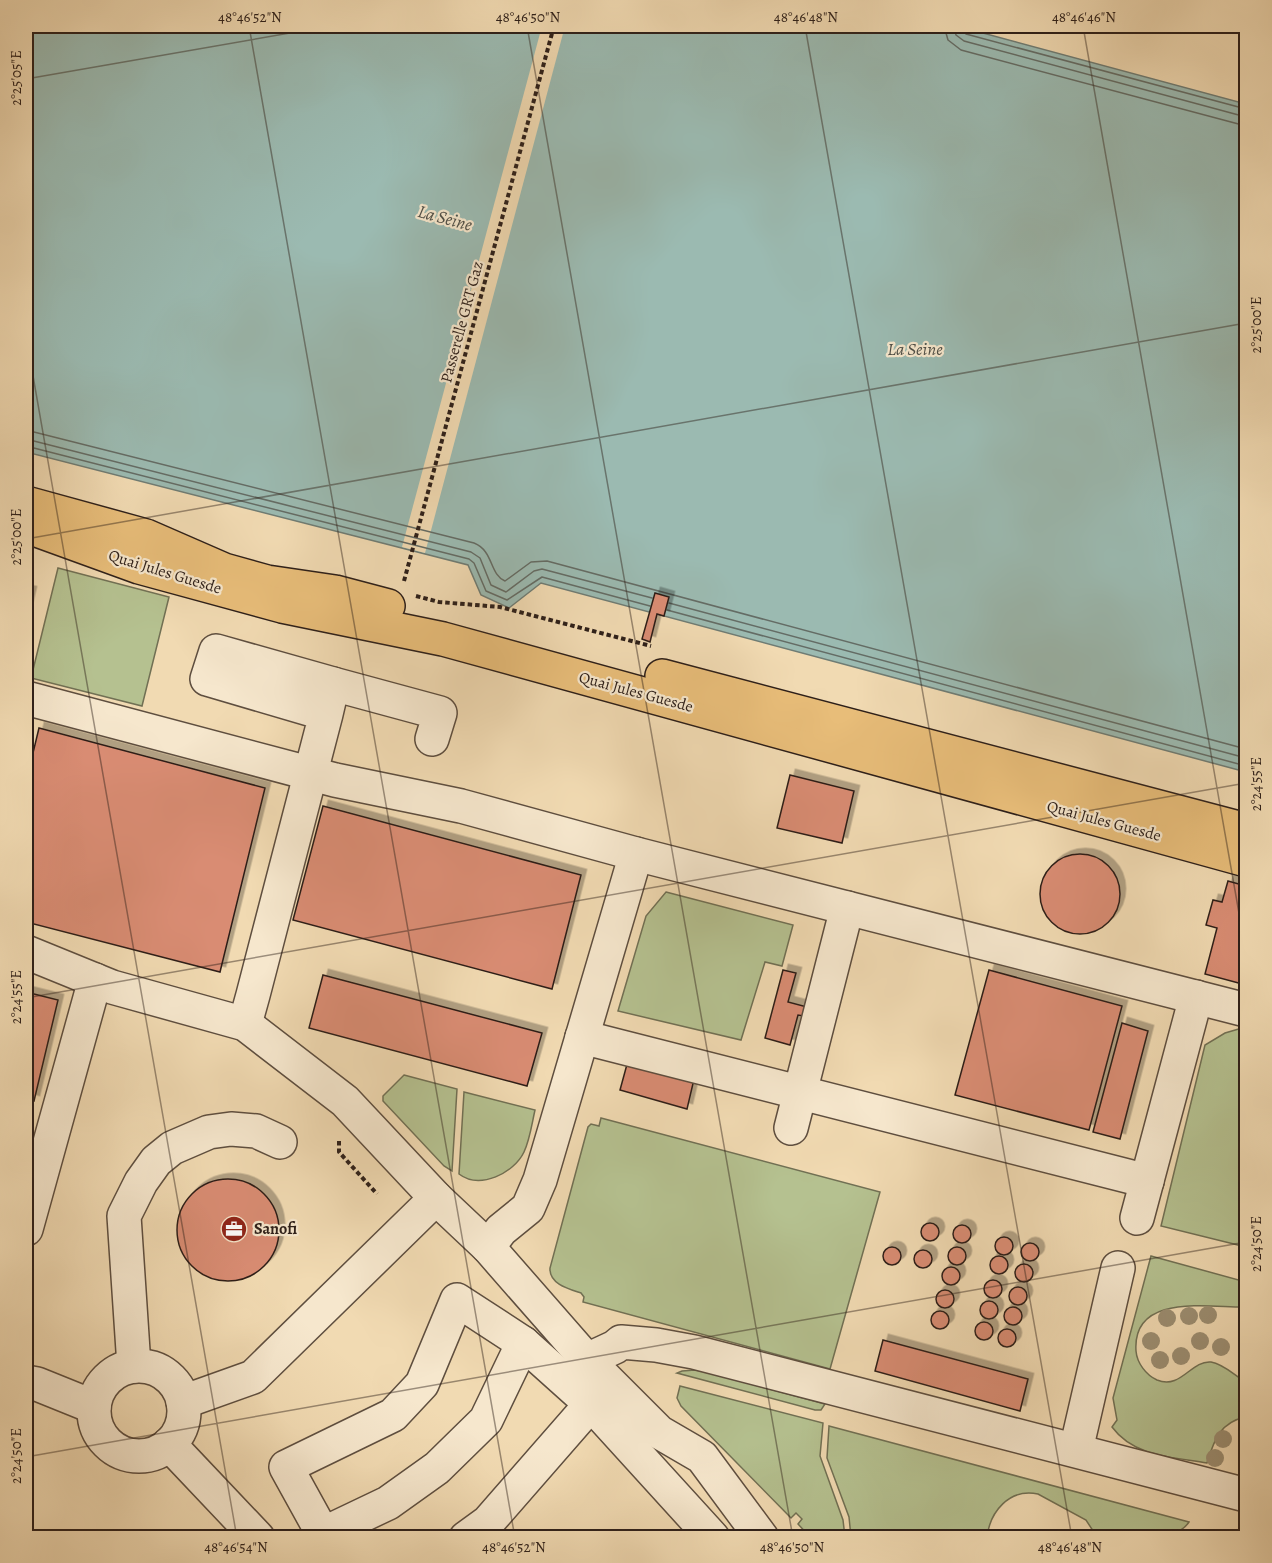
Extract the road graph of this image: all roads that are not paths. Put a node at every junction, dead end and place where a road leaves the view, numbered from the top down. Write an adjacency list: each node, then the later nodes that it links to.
1 (26, 503): 6 (main road, Quai Jules Guesde)
2 (26, 526): 8 (main road, Quai Jules Guesde)
3 (26, 698): 5 (lane)
4 (432, 739): 5 (lane)
5 (310, 773): 7 (lane); 14 (lane)
6 (1246, 830)
7 (636, 854): 9 (lane); 15 (lane)
8 (1246, 860)
9 (847, 908): 12 (lane); 16 (lane)
10 (26, 952): 11 (lane)
11 (95, 980): 14 (lane); 22 (lane)
12 (1196, 997): 13 (lane); 19 (lane)
13 (1246, 1010)
14 (245, 1024): 20 (lane)
15 (582, 1037): 16 (lane); 23 (lane)
16 (800, 1092): 17 (lane); 19 (lane)
17 (791, 1128)
18 (280, 1142): 27 (lane)
19 (1147, 1181): 21 (lane)
20 (436, 1198): 23 (lane); 29 (lane)
21 (1137, 1218)
22 (26, 1230)
23 (488, 1247): 26 (lane)
24 (1118, 1268): 33 (lane)
25 (523, 1343): 30 (lane); 35 (lane); 35 (lane)
26 (587, 1360): 33 (lane); 39 (lane)
27 (134, 1366): 29 (lane); 31 (lane)
28 (31, 1383): 31 (lane)
29 (183, 1402): 32 (lane)
30 (591, 1404): 37 (lane); 38 (lane)
31 (94, 1407): 32 (lane)
32 (169, 1444): 36 (lane)
33 (1076, 1450): 34 (lane)
34 (1246, 1496)
35 (321, 1536)
36 (258, 1538)
37 (466, 1538)
38 (713, 1538)
39 (762, 1538)

